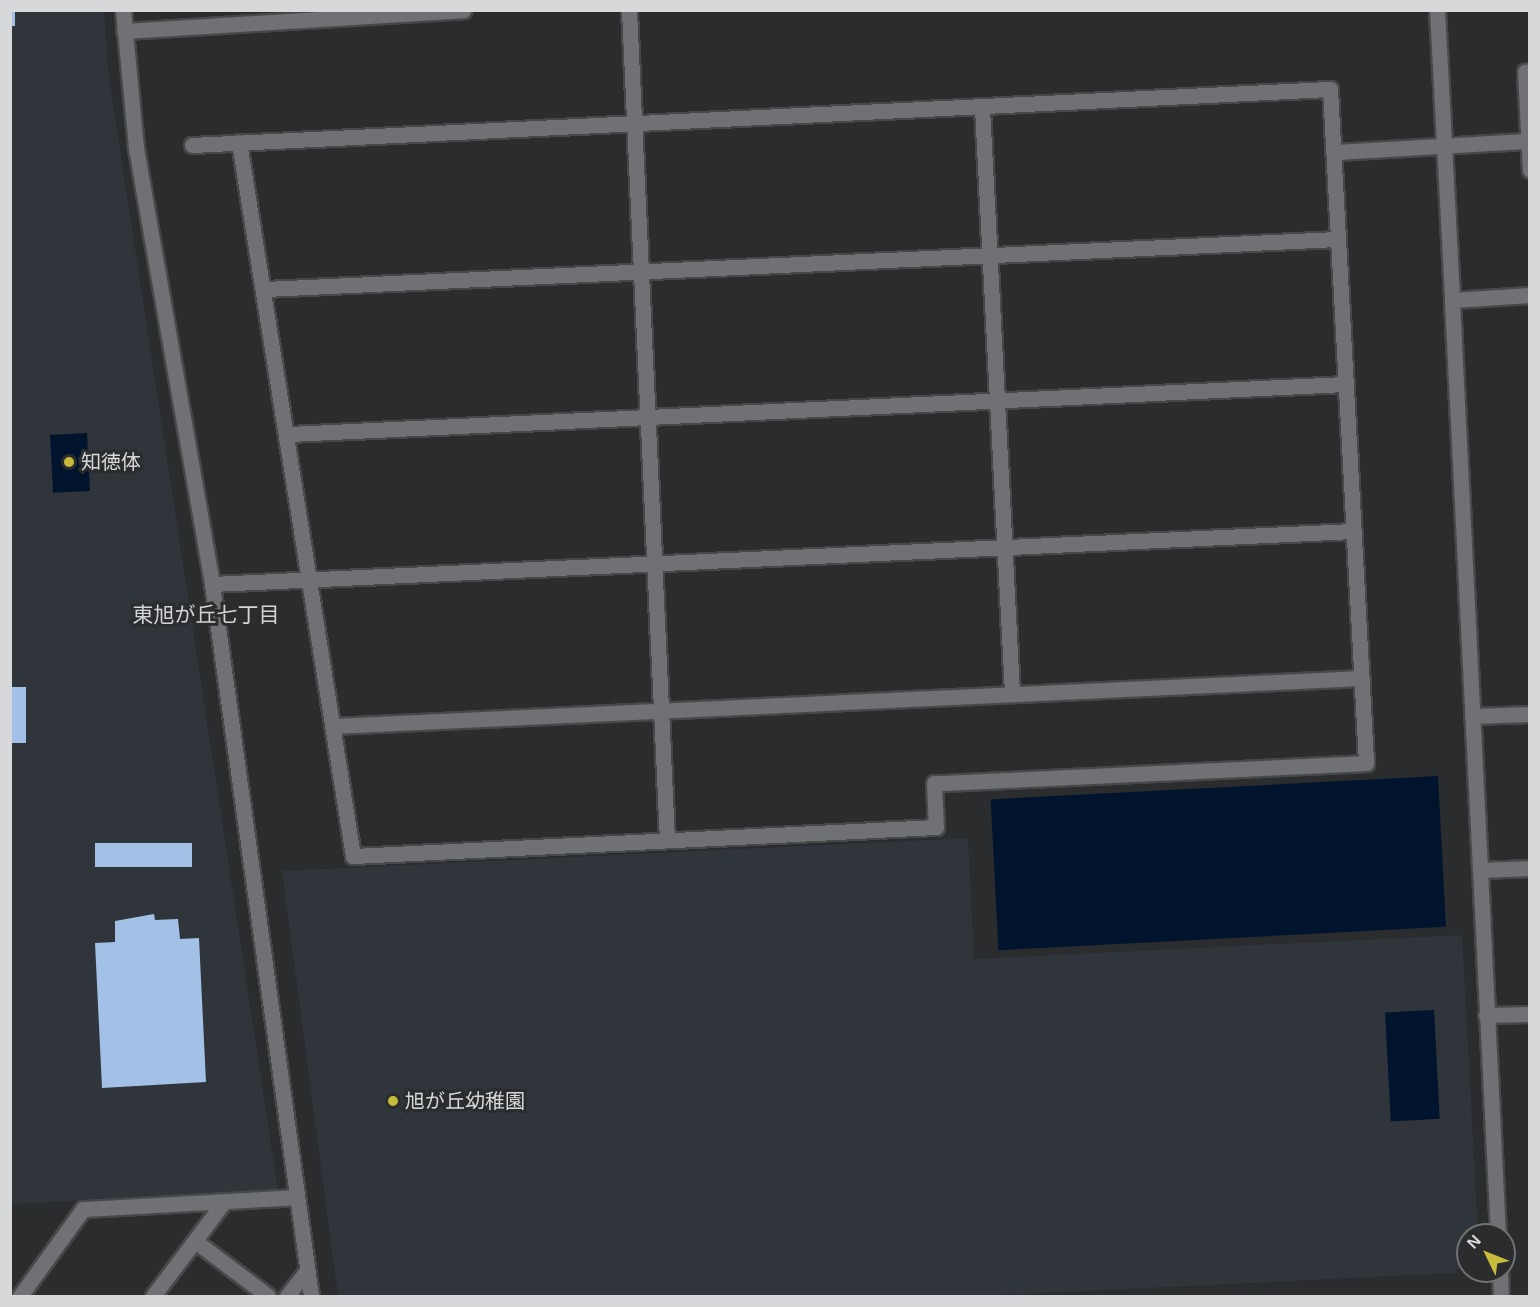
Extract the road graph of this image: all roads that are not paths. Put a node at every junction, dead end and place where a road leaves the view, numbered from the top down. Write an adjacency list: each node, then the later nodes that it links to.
1 (123, 10): 5 (street)
2 (463, 10): 5 (street)
3 (629, 10): 8 (street)
4 (1437, 10): 12 (street)
5 (124, 31): 29 (street)
6 (1530, 71): 9 (street)
7 (982, 107): 8 (street); 13 (street); 16 (street)
8 (634, 122): 10 (street); 17 (street)
9 (1526, 141): 12 (street); 14 (street)
10 (239, 142): 11 (street); 18 (street)
11 (192, 145)
12 (1444, 145): 13 (street); 20 (street)
13 (1335, 152): 15 (street)
14 (1530, 170)
15 (1338, 239): 16 (street); 21 (street)
16 (989, 254): 17 (street); 22 (street)
17 (640, 270): 18 (street); 23 (street)
18 (265, 289): 24 (street)
19 (1530, 295): 20 (street)
20 (1452, 300): 34 (street)
21 (1345, 384): 22 (street); 25 (street)
22 (999, 400): 23 (street); 26 (street)
23 (646, 418): 24 (street); 27 (street)
24 (289, 434): 28 (street)
25 (1352, 531): 26 (street); 30 (street)
26 (1004, 548): 27 (street); 31 (street)
27 (653, 564): 28 (street); 32 (street)
28 (312, 580): 29 (street); 35 (street)
29 (212, 584): 41 (street)
30 (1362, 678): 31 (street); 36 (street)
31 (1012, 694): 32 (street)
32 (661, 713): 35 (street); 36 (street)
33 (1530, 714): 34 (street)
34 (1472, 716): 38 (street)
35 (333, 726): 36 (street)
36 (667, 840)
37 (1530, 868): 38 (street)
38 (1481, 870): 40 (street)
39 (1530, 1014): 40 (street)
40 (1486, 1015): 43 (street)
41 (296, 1197): 42 (street); 45 (street)
42 (223, 1203): 44 (street); 46 (street)
43 (1497, 1223)
44 (195, 1241): 47 (street); 48 (street)
45 (306, 1272): 49 (street); 50 (street)
46 (20, 1296)
47 (153, 1296)
48 (268, 1296)
49 (287, 1296)
50 (311, 1296)

